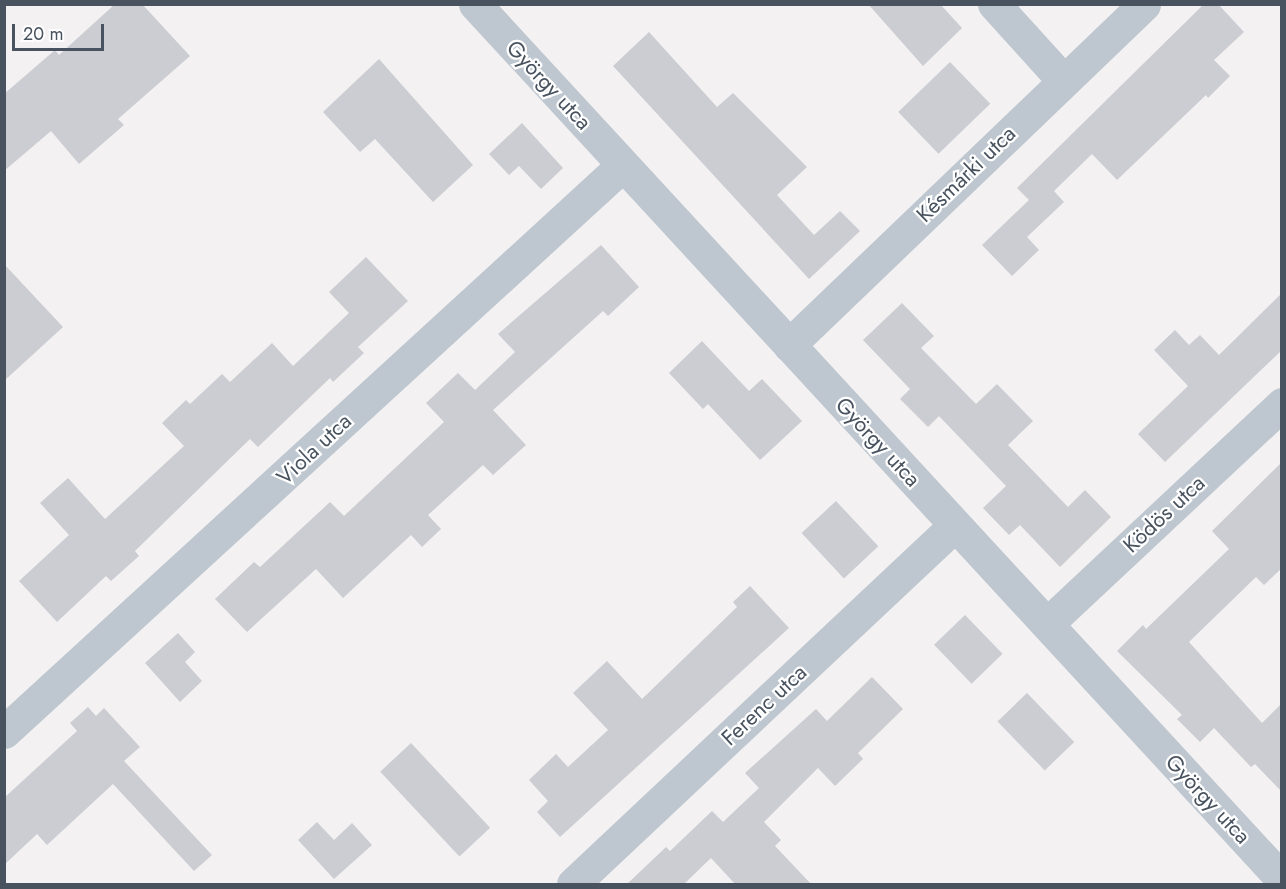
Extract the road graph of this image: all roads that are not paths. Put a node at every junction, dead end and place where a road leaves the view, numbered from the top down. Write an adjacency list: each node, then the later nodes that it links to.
1 (475, 4): 5 (street, György utca)
2 (994, 4): 4 (street)
3 (1144, 4): 4 (street, Késmárki utca)
4 (1063, 80): 6 (street, Késmárki utca)
5 (623, 165): 6 (street, György utca); 10 (street, Viola utca)
6 (789, 345): 8 (street, György utca)
7 (1281, 404): 9 (street, Ködös utca)
8 (955, 525): 9 (street, György utca); 12 (street, Ferenc utca)
9 (1047, 624): 11 (street, György utca)
10 (4, 732)
11 (1281, 879)
12 (573, 885)

